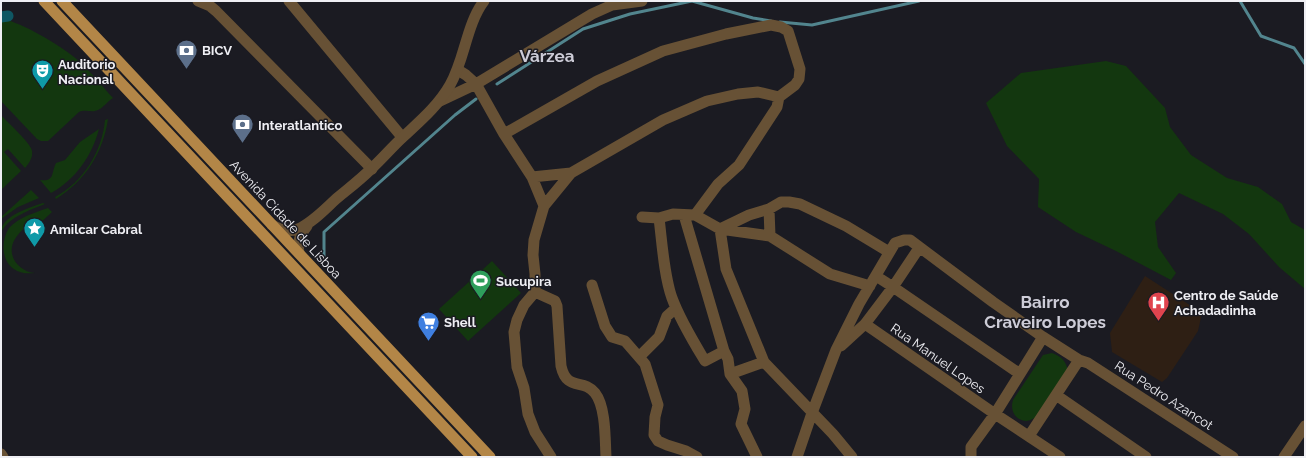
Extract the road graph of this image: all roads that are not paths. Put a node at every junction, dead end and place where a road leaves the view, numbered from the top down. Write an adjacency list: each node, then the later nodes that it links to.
1 (44, 1): 52 (main road, Avenida Cidade de Lisboa)
2 (62, 1): 23 (main road, Avenida Cidade de Lisboa)
3 (198, 1): 13 (street)
4 (289, 1): 12 (street)
5 (484, 1): 7 (street)
6 (642, 1): 8 (street)
7 (458, 70): 8 (street); 10 (street)
8 (476, 84): 10 (street); 11 (street)
9 (779, 97): 11 (street); 14 (street); 19 (street)
10 (440, 101): 12 (street)
11 (504, 134): 15 (street)
12 (402, 138): 13 (street)
13 (372, 169): 22 (street)
14 (571, 173): 15 (street); 16 (street)
15 (532, 177): 16 (street)
16 (544, 206): 33 (street)
17 (769, 209): 24 (street); 25 (street); 27 (street)
18 (684, 215): 19 (street); 21 (street); 38 (street)
19 (696, 215): 24 (street)
20 (642, 217): 21 (street)
21 (659, 218): 34 (street)
22 (311, 221): 23 (street); 28 (street)
23 (272, 225): 28 (main road, Avenida Cidade de Lisboa)
24 (720, 229): 25 (street); 41 (street)
25 (770, 236): 31 (street)
26 (919, 248): 27 (street, Rua Pedro Azancot); 32 (street); 36 (street, Rua Pedro Azancot)
27 (889, 252): 29 (street)
28 (299, 253): 53 (main road, Avenida Cidade de Lisboa)
29 (876, 276): 31 (street); 32 (street)
30 (592, 284): 39 (street)
31 (870, 286): 37 (street)
32 (894, 287): 35 (street); 43 (street)
33 (535, 292): 54 (street); 55 (street)
34 (676, 308): 38 (street); 39 (street)
35 (865, 324): 37 (street); 46 (street, Rua Manuel Lopes)
36 (1043, 337): 40 (street, Rua Pedro Azancot); 43 (street)
37 (836, 350): 45 (street)
38 (724, 351): 42 (street)
39 (638, 357): 56 (street)
40 (1079, 360): 44 (street); 62 (street, Rua Pedro Azancot)
41 (764, 362): 42 (street); 45 (street)
42 (730, 374): 57 (street)
43 (1020, 374): 46 (street)
44 (1056, 395): 48 (street); 61 (street)
45 (812, 413): 50 (street); 58 (street)
46 (995, 414): 48 (street, Rua Manuel Lopes); 59 (street)
47 (1305, 426): 63 (street)
48 (1029, 436): 60 (street, Rua Manuel Lopes)
49 (1, 454): 51 (street)
50 (798, 456)
51 (3, 457)
52 (472, 457)
53 (490, 457)
54 (551, 457)
55 (606, 457)
56 (697, 457)
57 (757, 457)
58 (852, 457)
59 (971, 457)
60 (1060, 457)
61 (1146, 457)
62 (1233, 457)
63 (1284, 457)

